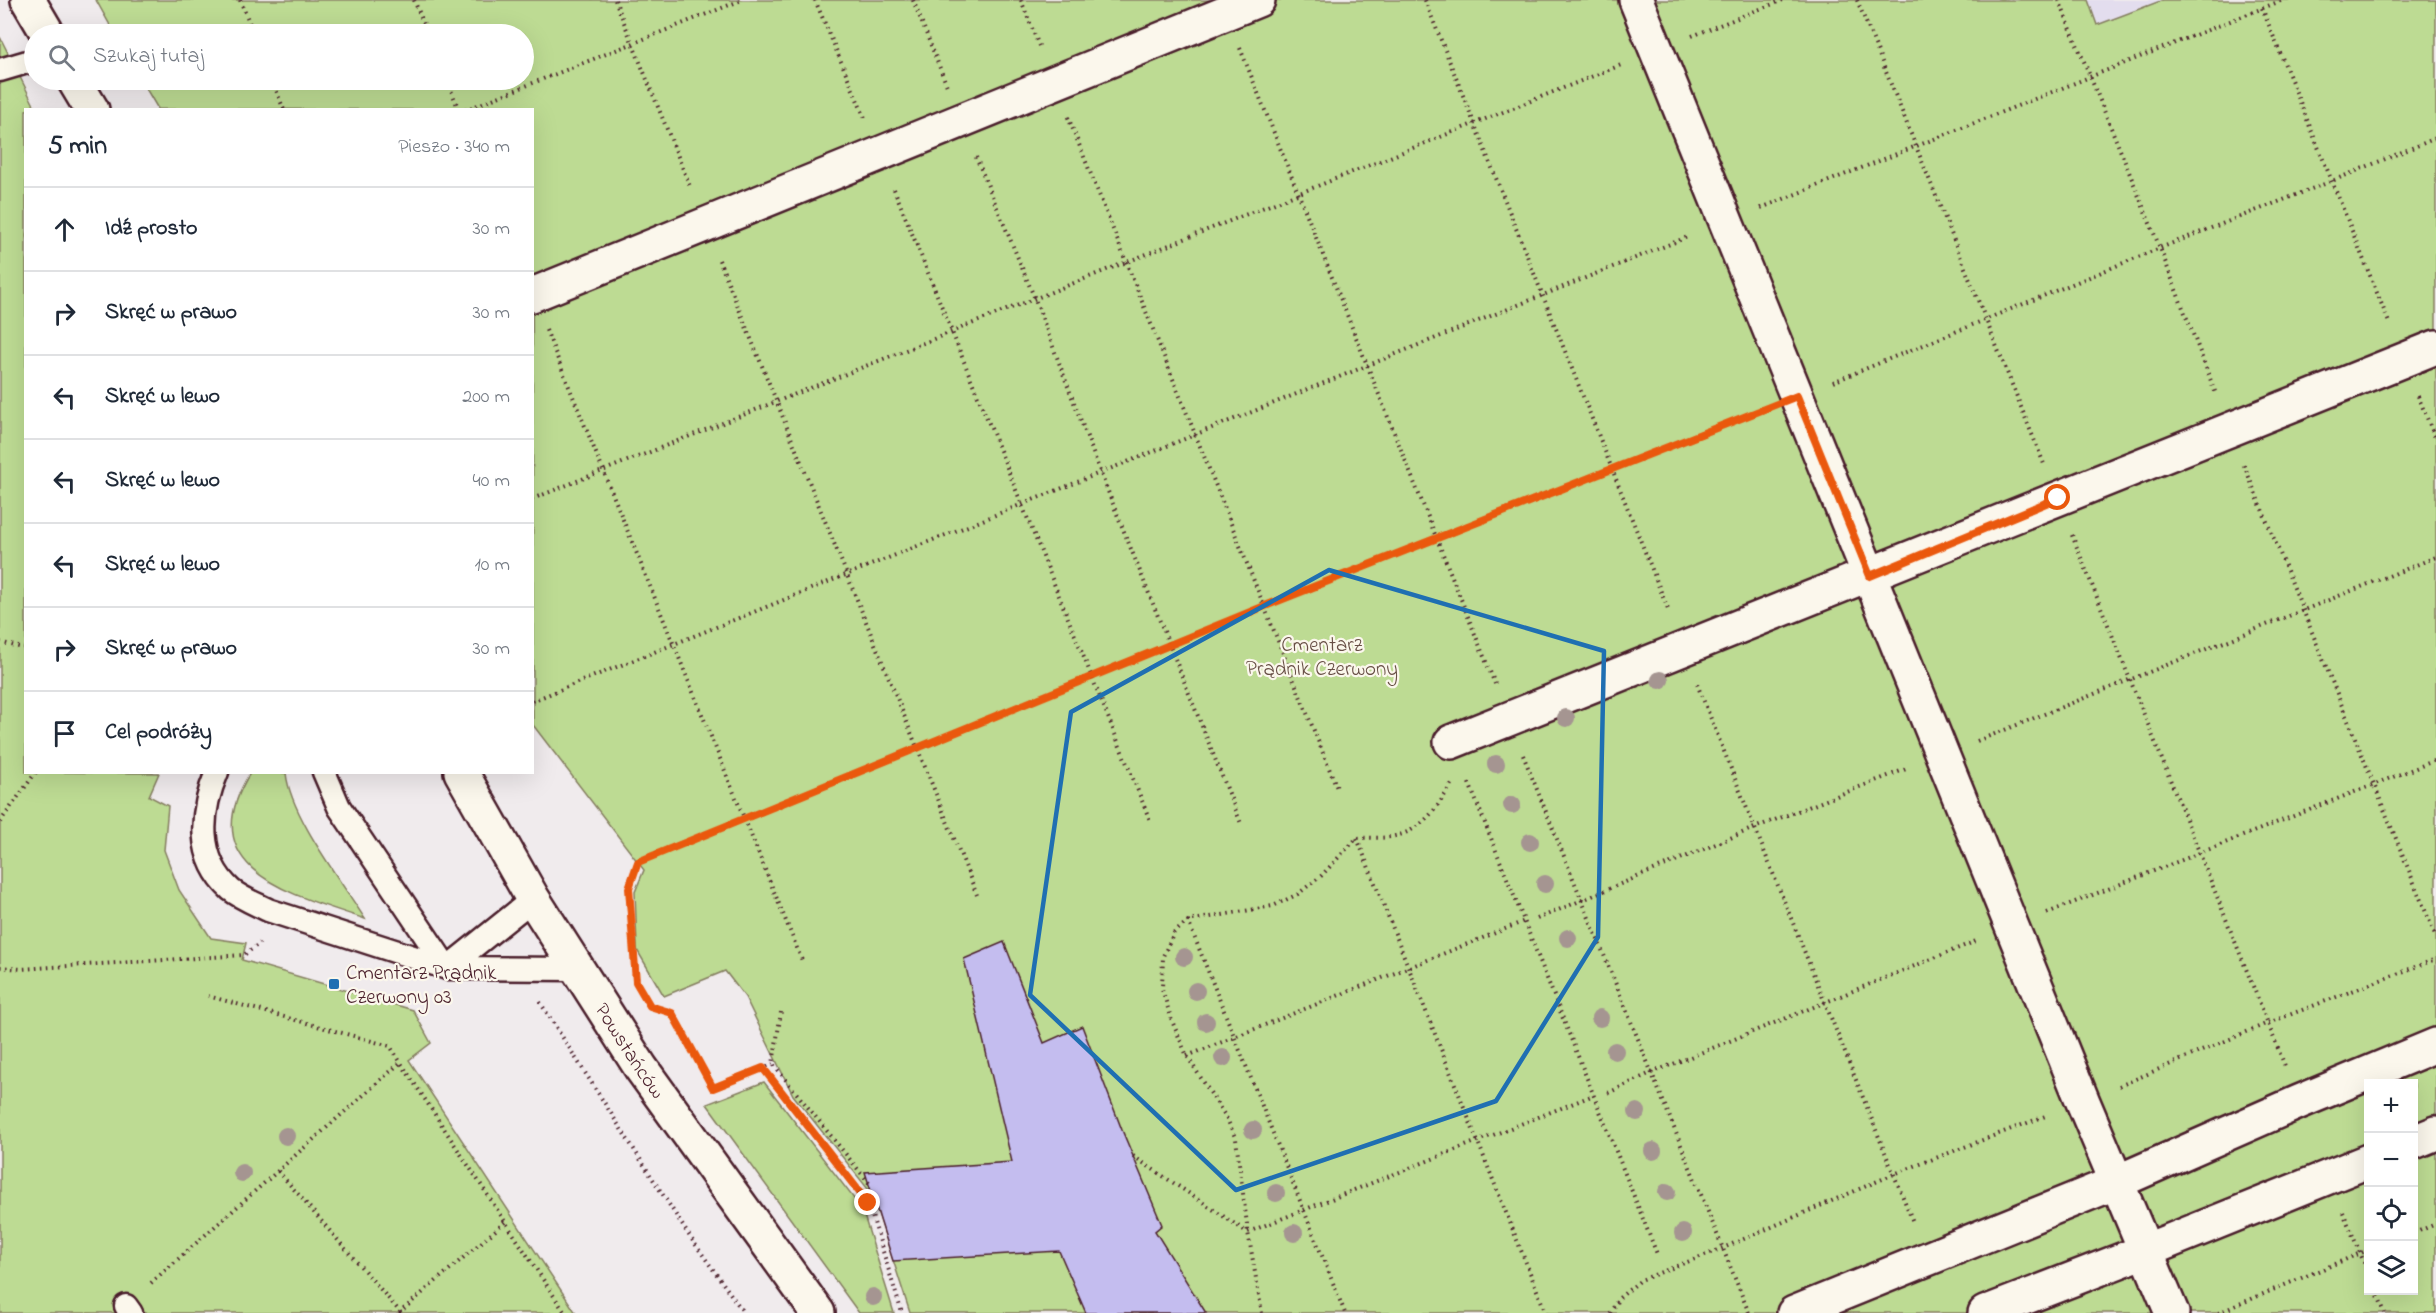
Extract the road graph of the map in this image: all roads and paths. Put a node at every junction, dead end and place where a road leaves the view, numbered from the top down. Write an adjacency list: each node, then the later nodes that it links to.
1 (28, 0): 17 (street)
2 (240, 0): 18 (path)
3 (414, 0): 19 (path)
4 (615, 0): 20 (path)
5 (742, 0): 20 (path)
6 (815, 0): 38 (path)
7 (914, 0): 35 (path)
8 (1021, 0): 26 (path)
9 (1258, 0): 16 (street)
10 (1636, 0): 21 (street)
11 (1782, 0): 21 (path)
12 (1857, 0): 37 (path)
13 (2059, 0): 24 (path)
14 (2283, 0): 15 (path)
15 (2262, 9): 24 (path); 39 (path)
16 (1226, 13): 26 (street); 40 (path)
17 (42, 24)
18 (250, 24)
19 (424, 24)
20 (633, 44): 25 (path); 42 (path)
21 (1656, 51): 40 (path); 41 (street)
22 (24, 63): 23 (lane)
23 (0, 70)
24 (2091, 77): 37 (path); 43 (path)
25 (534, 83)
26 (1054, 83): 35 (street); 44 (path)
27 (80, 90): 31 (street)
28 (276, 90): 32 (path)
29 (451, 90): 33 (path)
30 (516, 90): 34 (path)
31 (91, 108)
32 (283, 108)
33 (458, 108)
34 (470, 108)
35 (961, 121): 38 (street); 46 (path)
36 (2436, 138): 39 (path)
37 (1916, 146): 41 (path); 47 (path)
38 (880, 154): 42 (street); 49 (path)
39 (2332, 182): 43 (path); 51 (path)
40 (1300, 194): 44 (path); 52 (path)
41 (1726, 222): 52 (path); 53 (street)
42 (705, 225): 45 (street); 54 (path)
43 (2160, 248): 47 (path); 55 (path)
44 (1125, 264): 46 (path); 56 (path)
45 (534, 294)
46 (1035, 300): 49 (path); 59 (path)
47 (1986, 319): 53 (path); 61 (path)
48 (546, 329): 58 (path)
49 (951, 333): 54 (path); 62 (path)
50 (2436, 347): 51 (street)
51 (2403, 359): 55 (street); 57 (path)
52 (1369, 366): 56 (path); 63 (path)
53 (1797, 396): 63 (path); 66 (street)
54 (778, 401): 58 (path); 65 (path)
55 (2229, 429): 61 (street); 68 (path)
56 (1194, 436): 59 (path); 67 (path)
57 (2436, 440)
58 (603, 471): 60 (path); 71 (path)
59 (1101, 474): 62 (path); 70 (path)
60 (534, 498)
61 (2058, 498): 66 (street); 74 (path)
62 (1022, 506): 65 (path); 73 (path)
63 (1438, 539): 67 (path); 76 (path)
64 (2436, 556): 68 (path)
65 (849, 575): 71 (path); 78 (path)
66 (1870, 576): 76 (street); 79 (street)
67 (1265, 606): 70 (path); 85 (path)
68 (2304, 608): 74 (path); 98 (path)
69 (0, 642): 72 (path)
70 (1171, 644): 73 (path); 89 (path)
71 (674, 645): 75 (path); 86 (path)
72 (24, 648)
73 (1090, 677): 78 (path); 88 (path)
74 (2130, 678): 79 (path); 113 (path)
75 (534, 700)
76 (1508, 719): 77 (street); 93 (path)
77 (1451, 742): 90 (path)
78 (917, 747): 86 (path); 91 (path)
79 (1943, 755): 93 (path); 121 (street)
80 (35, 774): 87 (path)
81 (216, 774): 94 (lane)
82 (325, 774): 105 (lane)
83 (462, 774): 92 (street, Powstańców)
84 (1469, 783): 97 (path)
85 (1337, 788)
86 (745, 820): 103 (path); 108 (path)
87 (0, 822)
88 (1151, 824)
89 (1242, 826)
90 (1357, 838): 96 (path); 106 (path)
91 (977, 895)
92 (533, 899): 105 (lane); 107 (street, Powstańców)
93 (1582, 900): 95 (path); 137 (path)
94 (268, 910): 100 (path); 105 (lane)
95 (1537, 919)
96 (1188, 921): 114 (path); 116 (path)
97 (1526, 921): 106 (path); 120 (path)
98 (2436, 937)
99 (254, 940): 100 (path)
100 (261, 943): 101 (path); 104 (path)
101 (271, 946)
102 (2436, 959): 113 (path)
103 (803, 963)
104 (0, 967)
105 (447, 968): 107 (lane)
106 (1408, 968): 114 (path); 125 (path)
107 (576, 969): 148 (street, Powstańców)
108 (640, 990)
109 (208, 996): 117 (path)
110 (645, 998): 119 (path)
111 (529, 1000): 147 (path)
112 (781, 1012): 118 (path)
113 (2268, 1023): 121 (path); 122 (path)
114 (1235, 1037): 116 (path); 132 (path)
115 (2436, 1045): 122 (street)
116 (1187, 1056): 136 (path)
117 (401, 1062): 128 (path); 133 (path)
118 (773, 1064): 119 (path); 131 (path)
119 (763, 1068): 149 (path)
120 (1594, 1095): 125 (path); 141 (path)
121 (2083, 1101): 130 (street); 137 (path)
122 (2299, 1102): 130 (street)
123 (2436, 1133): 124 (street)
124 (2418, 1140)
125 (1478, 1142): 132 (path); 152 (path)
126 (1133, 1156): 136 (path)
127 (2364, 1163): 129 (street)
128 (278, 1171): 144 (path); 145 (path)
129 (2328, 1177): 138 (street); 140 (path)
130 (2117, 1182): 138 (street); 155 (street)
131 (869, 1183)
132 (1304, 1212): 136 (path); 151 (path)
133 (505, 1222): 145 (path); 146 (path)
134 (2436, 1224): 135 (path)
135 (2418, 1231)
136 (1248, 1232): 150 (path)
137 (1723, 1248): 153 (path); 154 (path)
138 (2145, 1251): 156 (street); 157 (street)
139 (2364, 1252): 140 (path)
140 (2361, 1253): 142 (path); 158 (path)
141 (1658, 1254)
142 (2364, 1261)
143 (2378, 1295): 159 (path)
144 (128, 1310)
145 (400, 1312)
146 (565, 1313)
147 (744, 1313)
148 (818, 1313)
149 (902, 1313)
150 (1263, 1313)
151 (1345, 1313)
152 (1546, 1313)
153 (1610, 1313)
154 (1749, 1313)
155 (1794, 1313)
156 (1985, 1313)
157 (2172, 1313)
158 (2218, 1313)
159 (2385, 1313)

